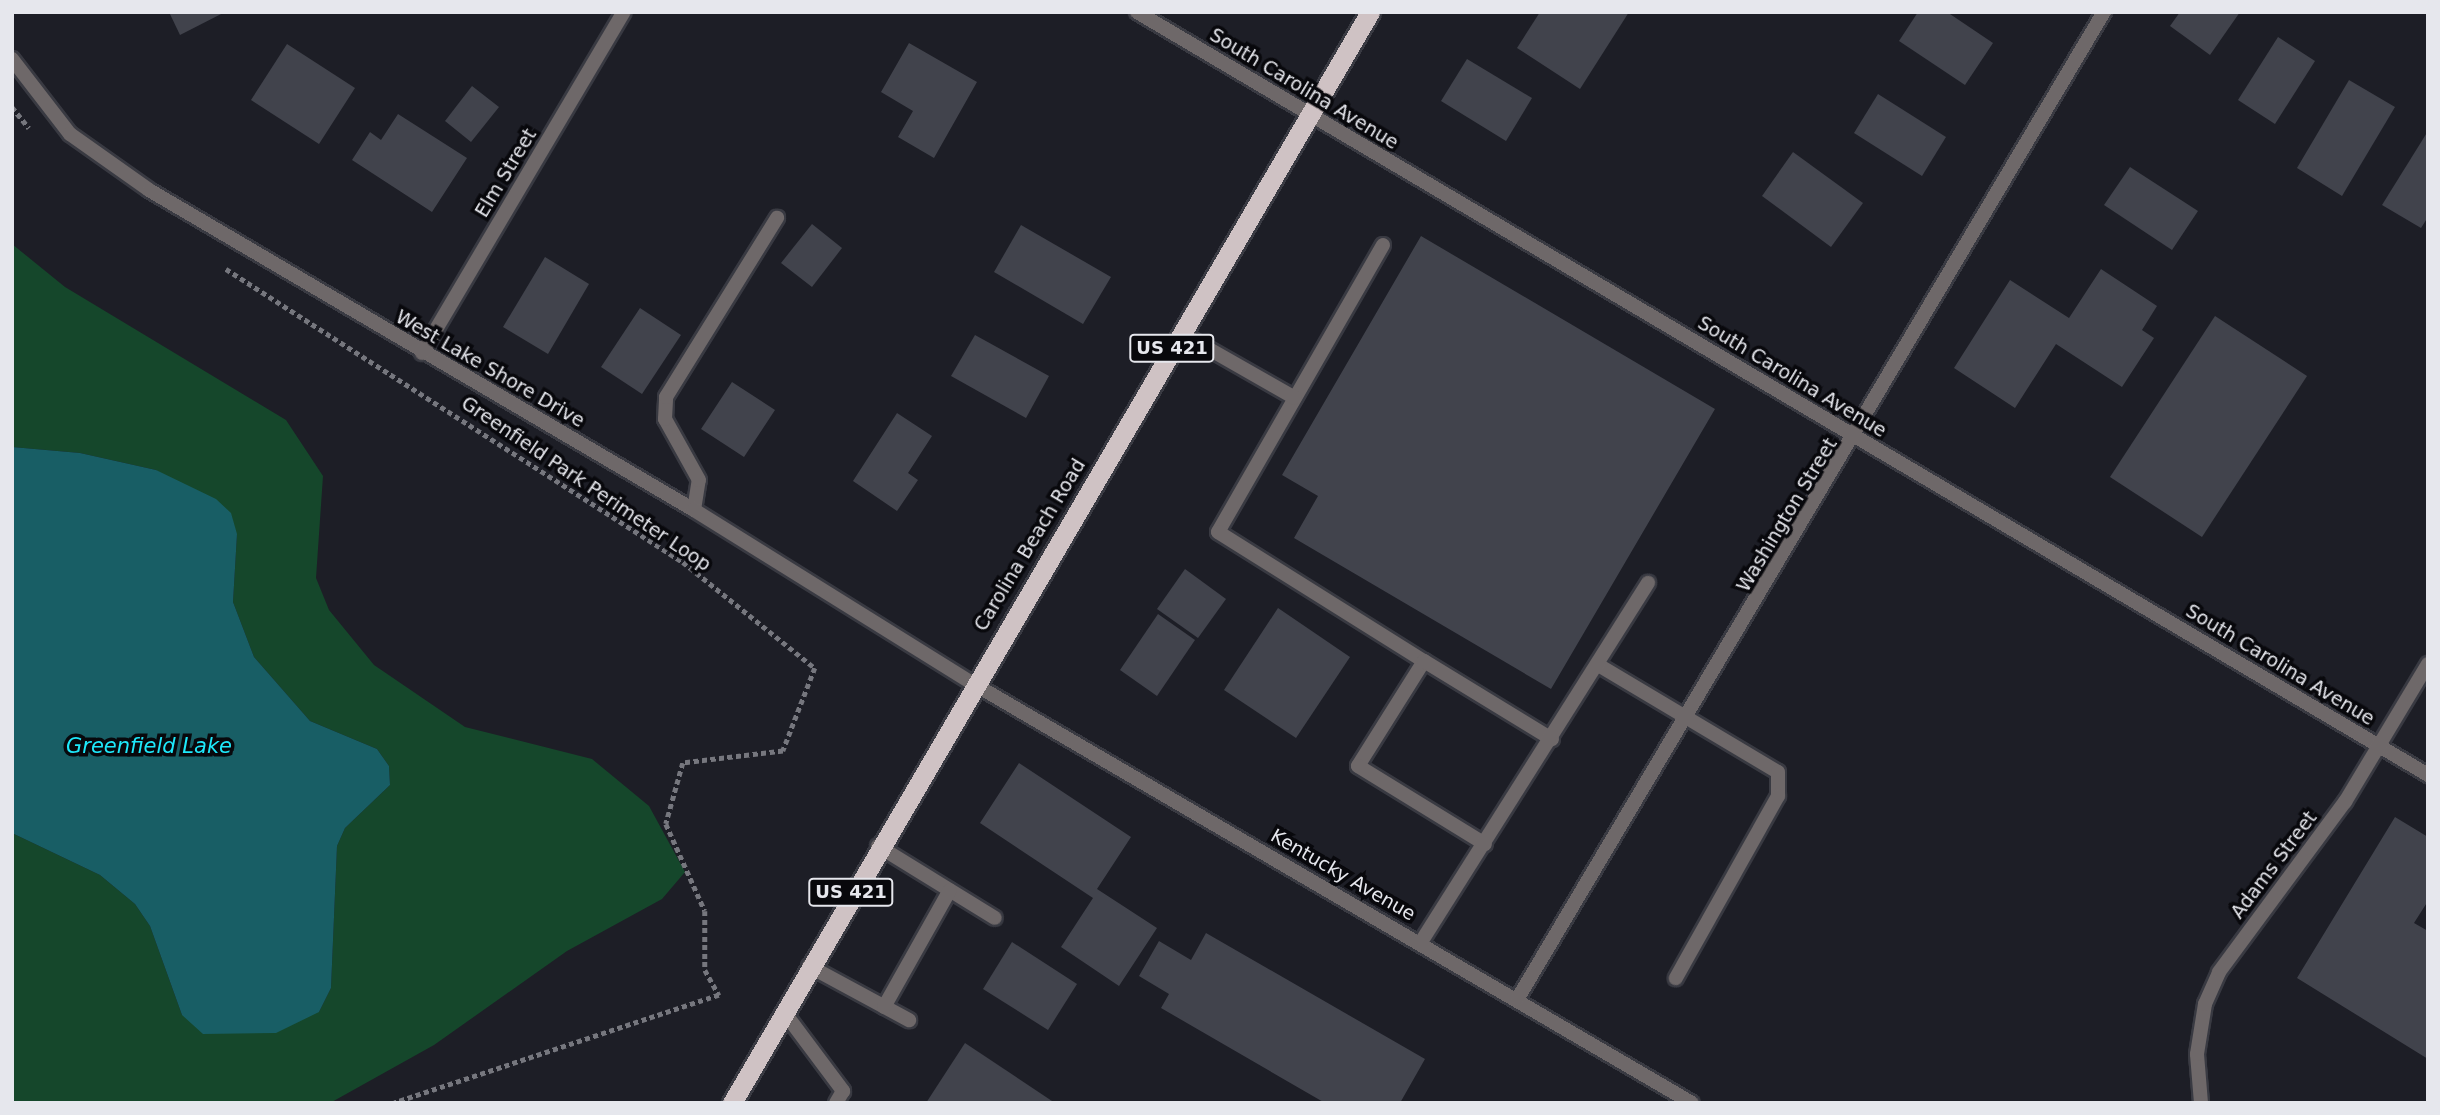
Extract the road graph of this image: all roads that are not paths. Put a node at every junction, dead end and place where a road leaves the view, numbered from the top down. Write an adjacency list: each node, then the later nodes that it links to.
1 (624, 12): 10 (street, Elm Street)
2 (1138, 12): 6 (street, South Carolina Avenue)
3 (1370, 12): 6 (highway, Carolina Beach Road / US 421)
4 (2104, 12): 12 (street, Washington Street)
5 (12, 59): 10 (street, West Lake Shore Drive)
6 (1309, 115): 9 (highway, Carolina Beach Road / US 421); 12 (street, South Carolina Avenue)
7 (777, 218): 13 (street)
8 (1383, 245): 11 (street)
9 (1181, 333): 11 (street); 18 (highway, Carolina Beach Road / US 421)
10 (422, 352): 13 (street, West Lake Shore Drive)
11 (1295, 398): 15 (street)
12 (1856, 437): 19 (street, Washington Street); 21 (street, South Carolina Avenue)
13 (694, 510): 18 (street, West Lake Shore Drive)
14 (1648, 583): 17 (street)
15 (1424, 661): 20 (street); 23 (street)
16 (2428, 664): 21 (street, Adams Street)
17 (1600, 666): 19 (street); 20 (street)
18 (974, 684): 24 (highway, Carolina Beach Road / US 421); 27 (street, Kentucky Avenue)
19 (1688, 716): 29 (street); 30 (street, Washington Street)
20 (1552, 740): 23 (street)
21 (2380, 747): 22 (street, South Carolina Avenue); 37 (street, Adams Street)
22 (2428, 775)
23 (1485, 844): 27 (street)
24 (878, 846): 25 (street); 28 (highway, Carolina Beach Road / US 421)
25 (950, 890): 26 (street); 31 (street)
26 (995, 918)
27 (1421, 942): 30 (street, Kentucky Avenue)
28 (809, 966): 31 (street); 32 (highway, Carolina Beach Road / US 421)
29 (1676, 978)
30 (1518, 998): 36 (street, Kentucky Avenue)
31 (884, 1007): 33 (street)
32 (783, 1012): 34 (highway, Carolina Beach Road / US 421); 35 (street)
33 (909, 1020)
34 (732, 1103)
35 (836, 1103)
36 (1692, 1103)
37 (2201, 1103)

